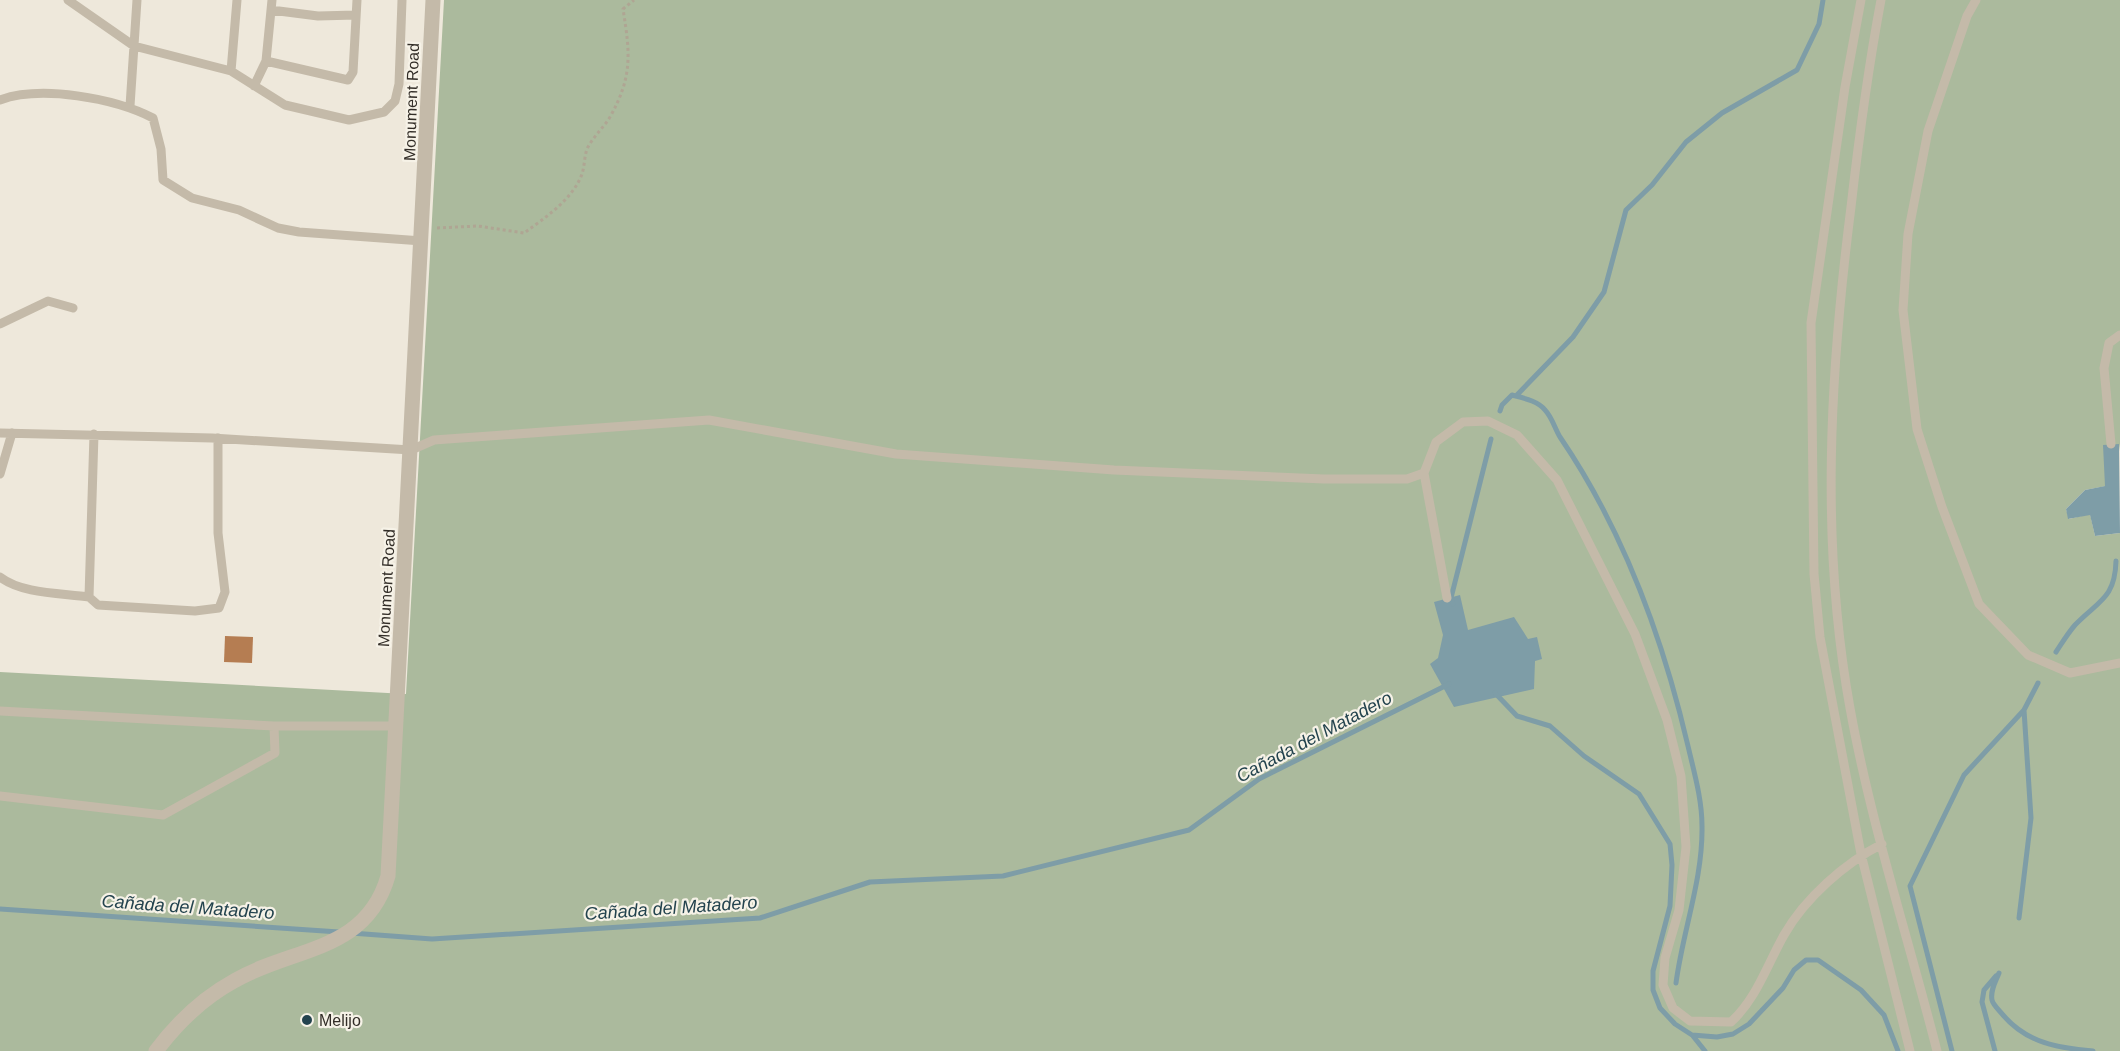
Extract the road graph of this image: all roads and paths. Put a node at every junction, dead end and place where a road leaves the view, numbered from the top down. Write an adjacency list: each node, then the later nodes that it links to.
1 (68, 0): 13 (lane)
2 (137, 0): 13 (lane)
3 (237, 0): 15 (lane)
4 (357, 0): 12 (lane)
5 (402, 0): 16 (lane)
6 (433, 0): 19 (street, Monument Road)
7 (634, 0): 19 (path)
8 (1861, 0): 40 (lane)
9 (1881, 0): 39 (lane)
10 (1976, 0): 34 (lane)
11 (272, 5): 12 (lane); 14 (lane)
12 (356, 15): 14 (lane)
13 (134, 46): 15 (lane); 18 (lane)
14 (266, 61): 16 (lane)
15 (231, 71): 16 (lane)
16 (254, 86)
17 (0, 100): 18 (lane)
18 (130, 106): 19 (lane)
19 (423, 235): 28 (street, Monument Road)
20 (72, 308): 21 (lane)
21 (0, 324)
22 (2120, 335): 27 (lane)
23 (0, 433): 24 (lane)
24 (12, 433): 25 (lane); 30 (lane)
25 (94, 434): 26 (lane); 32 (lane)
26 (218, 438): 28 (lane); 32 (lane)
27 (2111, 444)
28 (411, 450): 29 (lane); 37 (street, Monument Road)
29 (1424, 473): 33 (lane); 40 (lane)
30 (0, 474)
31 (0, 577): 32 (lane)
32 (89, 597)
33 (1447, 598)
34 (2120, 663)
35 (0, 711): 36 (lane)
36 (274, 726): 37 (lane); 38 (lane)
37 (396, 726): 41 (street, Monument Road)
38 (0, 796)
39 (1882, 844): 40 (lane); 43 (lane)
40 (1861, 854): 42 (lane)
41 (156, 1051)
42 (1910, 1051)
43 (1937, 1051)

